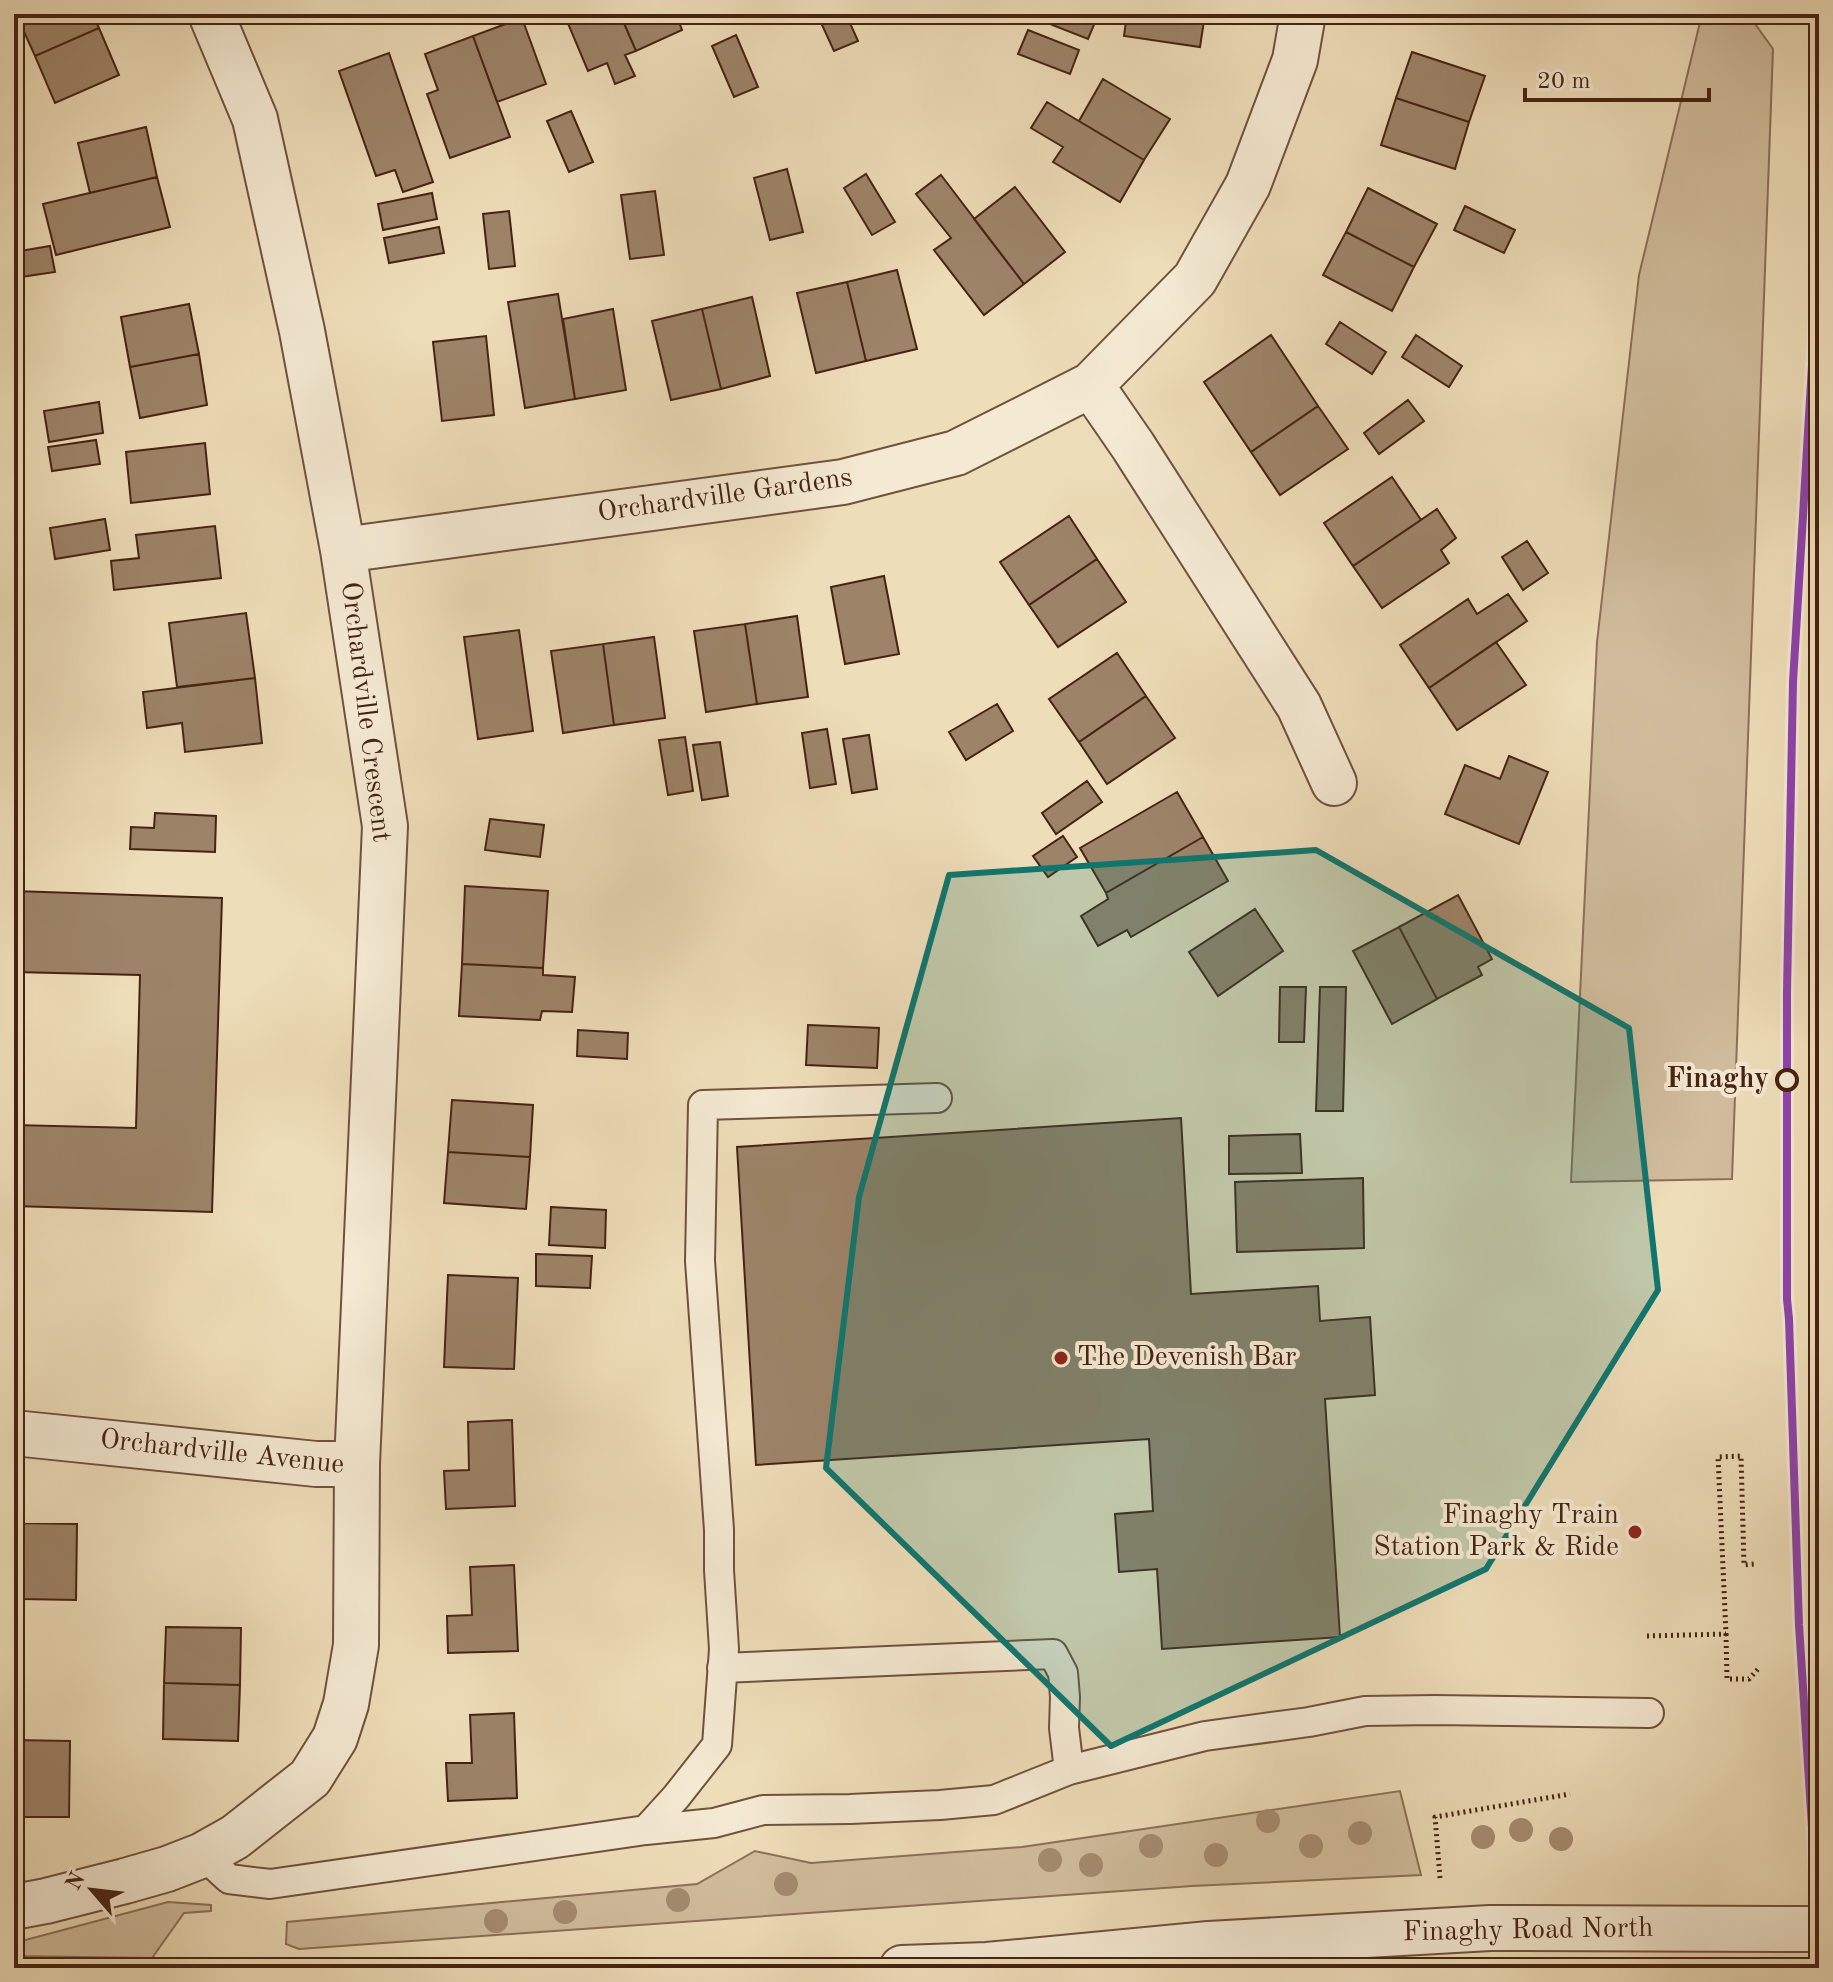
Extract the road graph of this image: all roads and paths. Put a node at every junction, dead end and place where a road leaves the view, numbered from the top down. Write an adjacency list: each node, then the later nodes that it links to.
1 (1303, 14): 3 (street, Orchardville Gardens)
2 (223, 17): 4 (street, Orchardville Crescent)
3 (1091, 385): 4 (street, Orchardville Gardens); 5 (street)
4 (343, 550): 8 (street, Orchardville Crescent)
5 (1334, 783)
6 (937, 1098): 12 (lane)
7 (14, 1433): 8 (street, Orchardville Avenue)
8 (357, 1464): 18 (street, Orchardville Avenue)
9 (1754, 1564): 10 (path)
10 (1726, 1634): 11 (path); 13 (path)
11 (1647, 1636)
12 (722, 1668): 15 (lane); 17 (lane)
13 (1758, 1669)
14 (1649, 1713): 15 (lane)
15 (1069, 1770): 17 (lane)
16 (1570, 1794): 19 (path)
17 (646, 1830): 18 (lane)
18 (203, 1855): 20 (street, Orchardville Avenue)
19 (1441, 1887)
20 (14, 1907)
21 (1819, 1929): 22 (street, Finaghy Road North)
22 (902, 1968)

